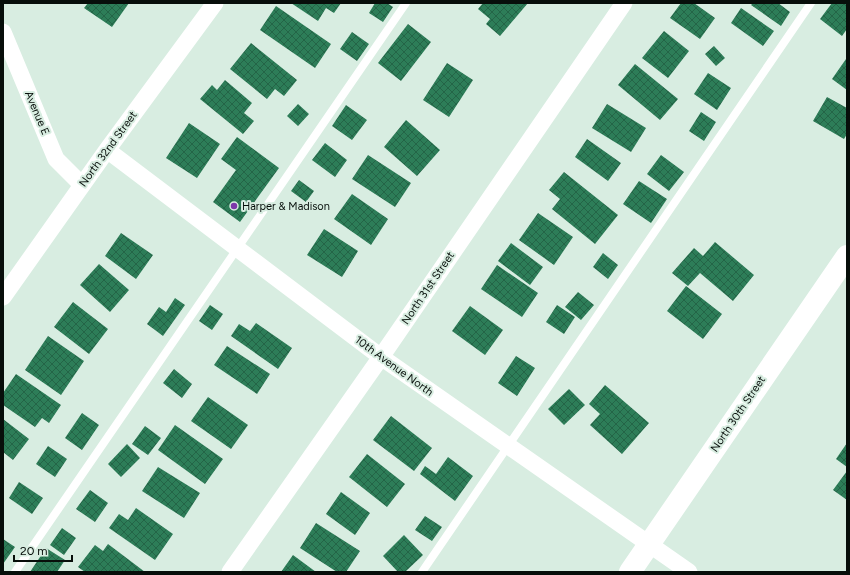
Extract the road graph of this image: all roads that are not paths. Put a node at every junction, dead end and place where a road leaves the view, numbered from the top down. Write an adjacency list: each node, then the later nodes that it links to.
1 (215, 3): 6 (street, North 32nd Street)
2 (406, 3): 8 (lane)
3 (624, 3): 11 (street, North 31st Street)
4 (811, 3): 12 (lane)
5 (3, 32): 7 (street, Avenue E)
6 (107, 150): 7 (street, North 32nd Street); 8 (street, 10th Avenue North)
7 (82, 185): 10 (street, North 32nd Street)
8 (238, 249): 11 (street, 10th Avenue North); 14 (lane)
9 (847, 256): 13 (street, North 30th Street)
10 (3, 297)
11 (381, 357): 12 (street, 10th Avenue North); 15 (street, North 31st Street)
12 (508, 446): 13 (street, 10th Avenue North); 16 (lane)
13 (649, 544): 17 (street, North 30th Street); 18 (street, 10th Avenue North)
14 (15, 572)
15 (230, 572)
16 (422, 572)
17 (630, 572)
18 (689, 572)

